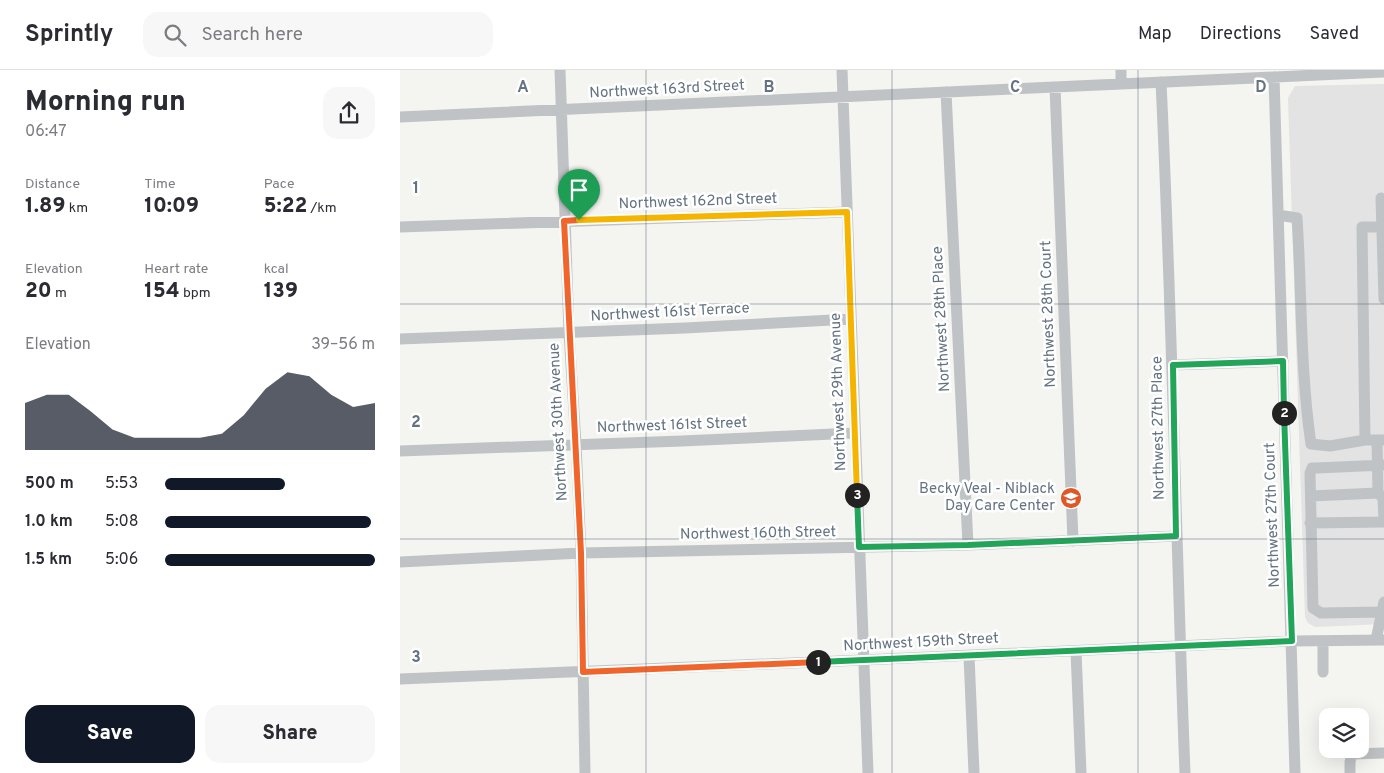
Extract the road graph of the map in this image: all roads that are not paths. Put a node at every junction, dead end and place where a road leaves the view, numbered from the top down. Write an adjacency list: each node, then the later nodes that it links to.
1 (560, 70): 11 (street, Northwest 30th Avenue)
2 (842, 70): 10 (street, Northwest 29th Avenue)
3 (1121, 70): 7 (street)
4 (1384, 72): 5 (street, Northwest 163rd Street)
5 (1274, 77): 6 (street, Northwest 163rd Street); 15 (street, Northwest 27th Court)
6 (1161, 82): 7 (street, Northwest 163rd Street); 26 (street, Northwest 27th Place)
7 (1121, 84): 8 (street, Northwest 163rd Street)
8 (1055, 87): 9 (street, Northwest 163rd Street); 37 (street, Northwest 28th Court)
9 (946, 92): 10 (street, Northwest 163rd Street); 38 (street, Northwest 28th Place)
10 (843, 97): 11 (street, Northwest 163rd Street); 14 (street, Northwest 29th Avenue)
11 (562, 109): 12 (street, Northwest 163rd Street); 16 (street, Northwest 30th Avenue)
12 (400, 116)
13 (1381, 198): 18 (street)
14 (847, 212): 16 (street, Northwest 162nd Street); 20 (street, Northwest 29th Avenue)
15 (1278, 215): 22 (street, Northwest 27th Court); 23 (street)
16 (564, 221): 17 (street, Northwest 162nd Street); 21 (street, Northwest 30th Avenue)
17 (400, 226)
18 (1382, 227): 19 (street); 28 (street)
19 (1384, 299)
20 (851, 318): 21 (street, Northwest 161st Terrace); 27 (street, Northwest 29th Avenue)
21 (569, 333): 24 (street, Northwest 161st Terrace); 29 (street, Northwest 30th Avenue)
22 (1282, 336): 23 (street); 25 (street, Northwest 27th Court)
23 (1301, 336): 28 (street)
24 (400, 339)
25 (1283, 361): 26 (street); 43 (street, Northwest 27th Court)
26 (1173, 365): 36 (street, Northwest 27th Place)
27 (855, 432): 29 (street, Northwest 161st Street); 39 (street, Northwest 29th Avenue)
28 (1375, 440): 31 (street)
29 (576, 444): 30 (street, Northwest 161st Street); 40 (street, Northwest 30th Avenue)
30 (400, 451)
31 (1381, 466): 32 (street); 33 (street)
32 (1378, 493): 33 (street); 34 (street)
33 (1311, 496): 35 (street)
34 (1384, 522): 35 (street)
35 (1310, 523): 44 (street)
36 (1176, 536): 37 (street, Northwest 160th Street); 48 (street, Northwest 27th Place)
37 (1073, 540): 38 (street, Northwest 160th Street)
38 (968, 545): 39 (street, Northwest 160th Street)
39 (859, 547): 40 (street, Northwest 160th Street); 51 (street, Northwest 29th Avenue)
40 (581, 553): 41 (street, Northwest 160th Street); 52 (street, Northwest 30th Avenue)
41 (400, 562)
42 (1383, 607): 44 (street); 45 (street)
43 (1290, 608): 44 (street); 46 (street, Northwest 27th Court)
44 (1313, 608)
45 (1380, 640): 47 (street, Northwest 159th Street)
46 (1292, 641): 47 (street, Northwest 159th Street); 48 (street, Northwest 159th Street); 61 (street, Northwest 27th Court)
47 (1322, 641): 53 (street)
48 (1180, 647): 49 (street, Northwest 159th Street); 60 (street, Northwest 27th Place)
49 (1076, 651): 50 (street, Northwest 159th Street); 59 (street)
50 (970, 656): 51 (street, Northwest 159th Street); 58 (street)
51 (863, 660): 52 (street, Northwest 159th Street); 57 (street, Northwest 29th Avenue)
52 (583, 672): 54 (street, Northwest 159th Street); 56 (street, Northwest 30th Avenue)
53 (1323, 672)
54 (400, 678)
55 (1384, 753): 62 (street)
56 (585, 773)
57 (868, 773)
58 (974, 773)
59 (1081, 773)
60 (1185, 773)
61 (1295, 773)
62 (1350, 773)

